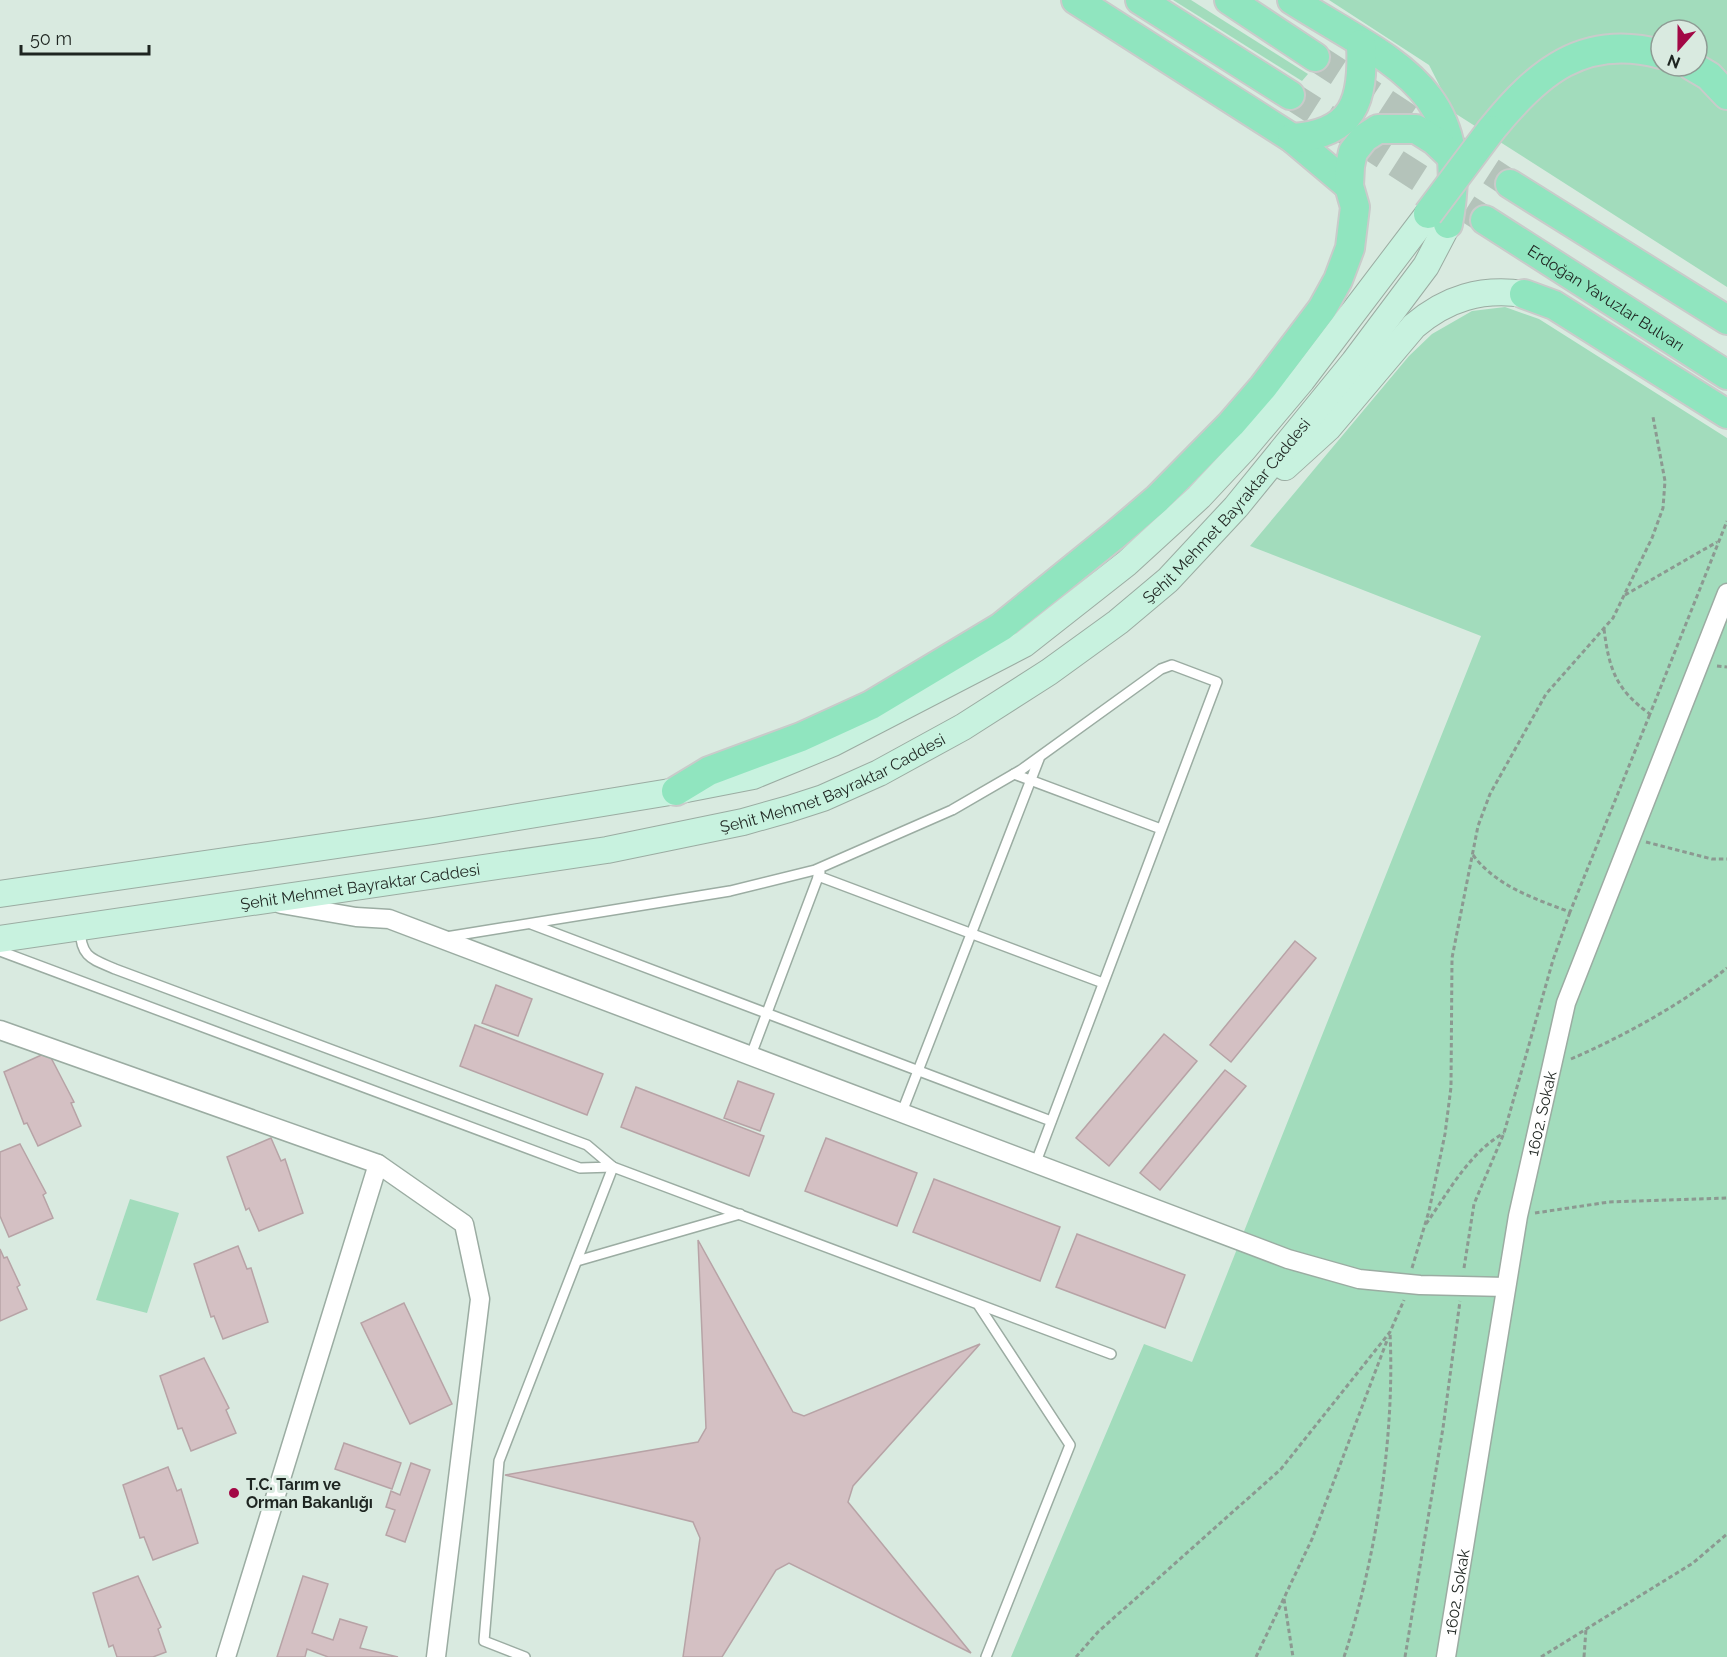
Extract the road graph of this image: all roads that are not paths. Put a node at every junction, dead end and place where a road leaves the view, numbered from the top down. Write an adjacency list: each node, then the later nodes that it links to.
1 (1076, 0): 11 (main road)
2 (1140, 0): 9 (main road)
3 (1229, 0): 7 (main road)
4 (1292, 0): 5 (main road)
5 (1361, 44): 11 (main road); 12 (main road)
6 (1649, 53): 15 (main road, bridge)
7 (1315, 57)
8 (1709, 77): 10 (main road)
9 (1290, 95)
10 (1727, 95)
11 (1292, 138): 14 (main road)
12 (1453, 158): 14 (main road); 15 (main road)
13 (1509, 184): 18 (main road)
14 (1349, 186): 26 (main road)
15 (1438, 219): 21 (main road, Şehit Mehmet Bayraktar Caddesi); 26 (main road, Şehit Mehmet Bayraktar Caddesi)
16 (1485, 220): 19 (main road, Erdoğan Yavuzlar Bulvarı)
17 (1524, 294): 20 (main road); 21 (main road)
18 (1727, 321)
19 (1727, 375)
20 (1727, 414)
21 (1236, 507): 30 (main road, Şehit Mehmet Bayraktar Caddesi)
22 (1727, 593): 49 (street, 1602. Sokak)
23 (1039, 758): 24 (lane); 25 (lane); 27 (lane)
24 (1014, 774): 25 (lane); 28 (lane)
25 (1031, 781): 27 (lane); 33 (lane)
26 (676, 791): 29 (main road, Şehit Mehmet Bayraktar Caddesi)
27 (1161, 829): 37 (lane)
28 (819, 872): 31 (lane); 33 (lane); 38 (lane)
29 (0, 894)
30 (263, 900): 32 (main road, Şehit Mehmet Bayraktar Caddesi); 34 (street)
31 (528, 923): 34 (lane); 38 (lane)
32 (80, 926): 35 (main road, Şehit Mehmet Bayraktar Caddesi); 46 (lane)
33 (971, 934): 37 (lane); 41 (lane)
34 (439, 938): 40 (street)
35 (0, 939)
36 (0, 951): 46 (lane)
37 (1103, 983): 43 (lane)
38 (766, 1014): 40 (lane); 41 (lane)
39 (0, 1030): 45 (street)
40 (751, 1055): 42 (street)
41 (917, 1071): 42 (lane); 43 (lane)
42 (903, 1112): 44 (street)
43 (1051, 1121): 44 (lane)
44 (1036, 1162): 49 (street)
45 (378, 1164): 52 (street); 53 (street)
46 (613, 1167): 47 (lane); 48 (lane)
47 (740, 1214): 48 (lane); 50 (lane)
48 (577, 1261): 54 (lane)
49 (1506, 1287): 56 (street, 1602. Sokak)
50 (979, 1306): 51 (lane); 55 (lane)
51 (1111, 1354)
52 (226, 1657)
53 (436, 1657)
54 (525, 1657)
55 (986, 1657)
56 (1446, 1657)

